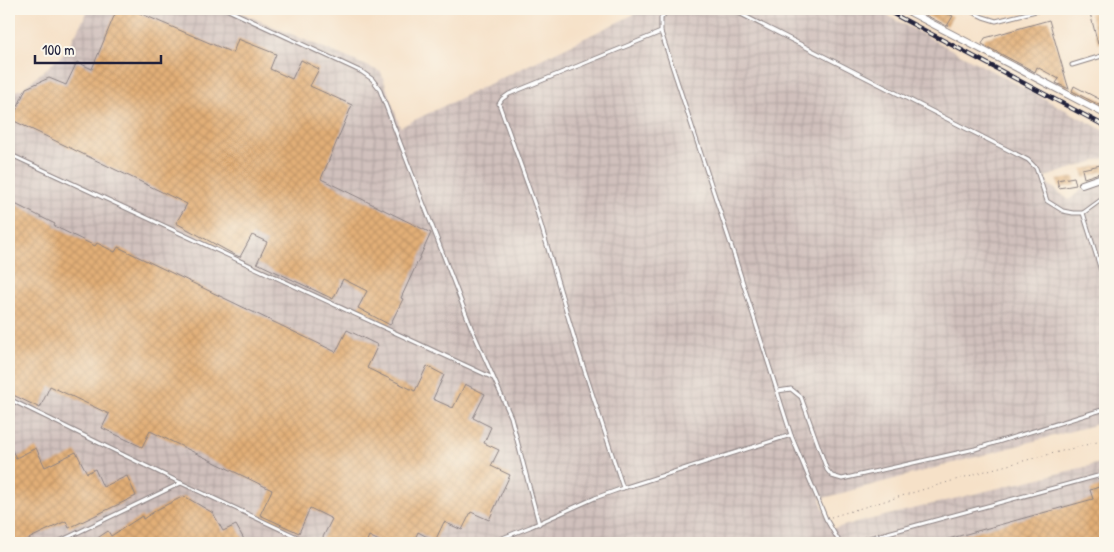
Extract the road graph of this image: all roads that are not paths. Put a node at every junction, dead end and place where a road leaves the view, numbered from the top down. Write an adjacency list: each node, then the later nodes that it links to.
1 (226, 9): 17 (lane)
2 (669, 9): 7 (lane)
3 (730, 9): 15 (lane)
4 (904, 9): 10 (street)
5 (966, 9): 6 (lane)
6 (1044, 9)
7 (661, 32): 18 (lane); 24 (lane)
8 (1105, 56): 9 (lane)
9 (1072, 66)
10 (1105, 114)
11 (9, 154): 17 (lane)
12 (1105, 176): 13 (street)
13 (1082, 184)
14 (1105, 197): 15 (lane)
15 (1083, 213): 16 (lane)
16 (1105, 283)
17 (494, 378): 25 (lane)
18 (778, 391): 20 (lane); 21 (lane)
19 (9, 399): 23 (lane)
20 (1105, 409)
21 (791, 434): 24 (lane); 29 (lane)
22 (1105, 474): 30 (lane)
23 (181, 483): 26 (lane); 27 (lane)
24 (623, 488): 25 (lane)
25 (539, 524): 28 (lane)
26 (56, 543)
27 (310, 543)
28 (490, 543)
29 (840, 543)
30 (851, 543)

